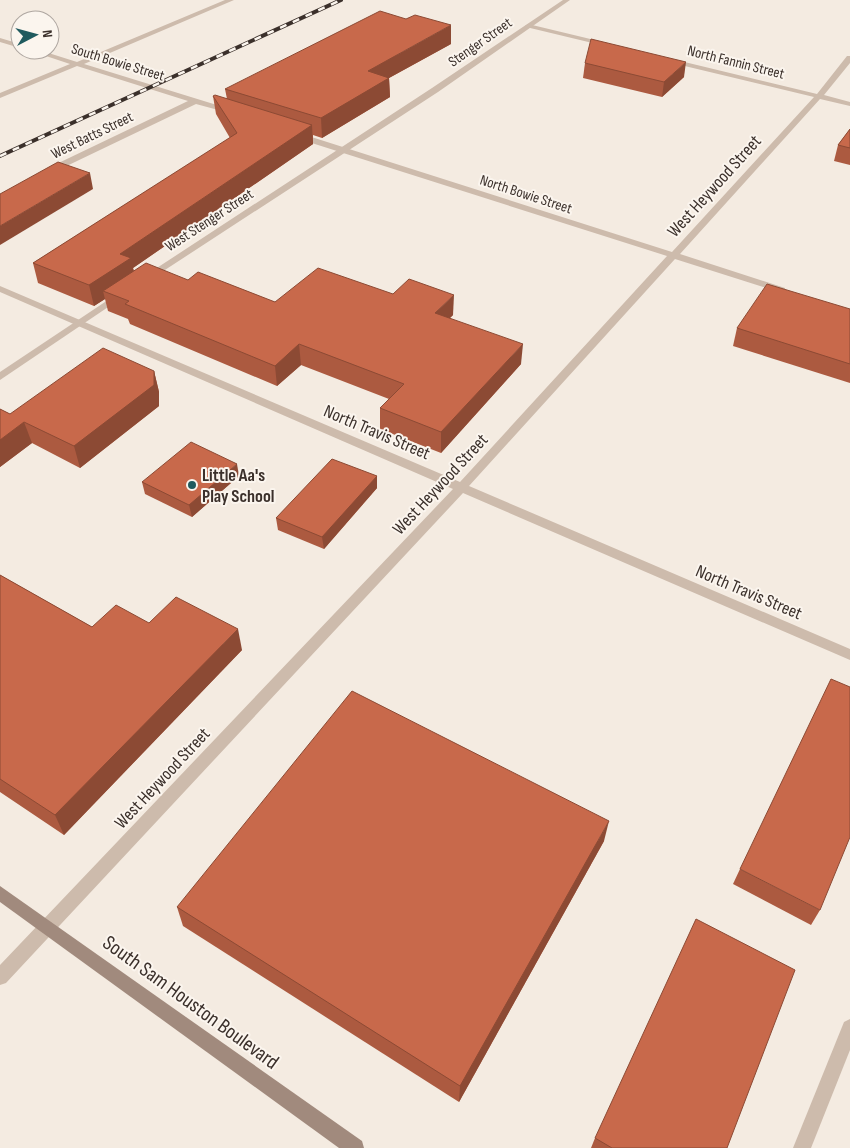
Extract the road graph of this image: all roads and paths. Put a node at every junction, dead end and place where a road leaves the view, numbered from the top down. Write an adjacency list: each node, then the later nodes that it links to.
1 (231, 0): 8 (street)
2 (567, 0): 3 (street, Stenger Street)
3 (528, 26): 4 (street); 9 (street, Stenger Street)
4 (612, 46)
5 (659, 57): 11 (street, North Fannin Street)
6 (850, 58): 11 (street, West Heywood Street)
7 (60, 59): 8 (street, South Bowie Street)
8 (76, 64): 10 (street); 12 (street, South Bowie Street)
9 (435, 90): 16 (street, West Stenger Street)
10 (0, 96)
11 (819, 96): 13 (street, North Fannin Street); 18 (street, West Heywood Street)
12 (195, 101): 14 (street); 17 (street, West Batts Street)
13 (850, 104)
14 (241, 116)
15 (286, 132): 16 (street, North Bowie Street)
16 (341, 150): 18 (street, North Bowie Street); 21 (street, West Stenger Street)
17 (44, 174)
18 (674, 255): 20 (street, North Bowie Street); 23 (street, West Heywood Street)
19 (0, 289): 21 (street, North Travis Street)
20 (794, 294)
21 (79, 322): 22 (street, West Stenger Street); 23 (street, North Travis Street)
22 (0, 377)
23 (462, 487): 24 (street, North Travis Street); 26 (street, West Heywood Street)
24 (850, 655)
25 (0, 893): 26 (main road, South Sam Houston Boulevard)
26 (47, 926): 27 (street, West Heywood Street); 29 (main road, South Sam Houston Boulevard)
27 (0, 977)
28 (850, 1028): 30 (street)
29 (355, 1148)
30 (802, 1148)

